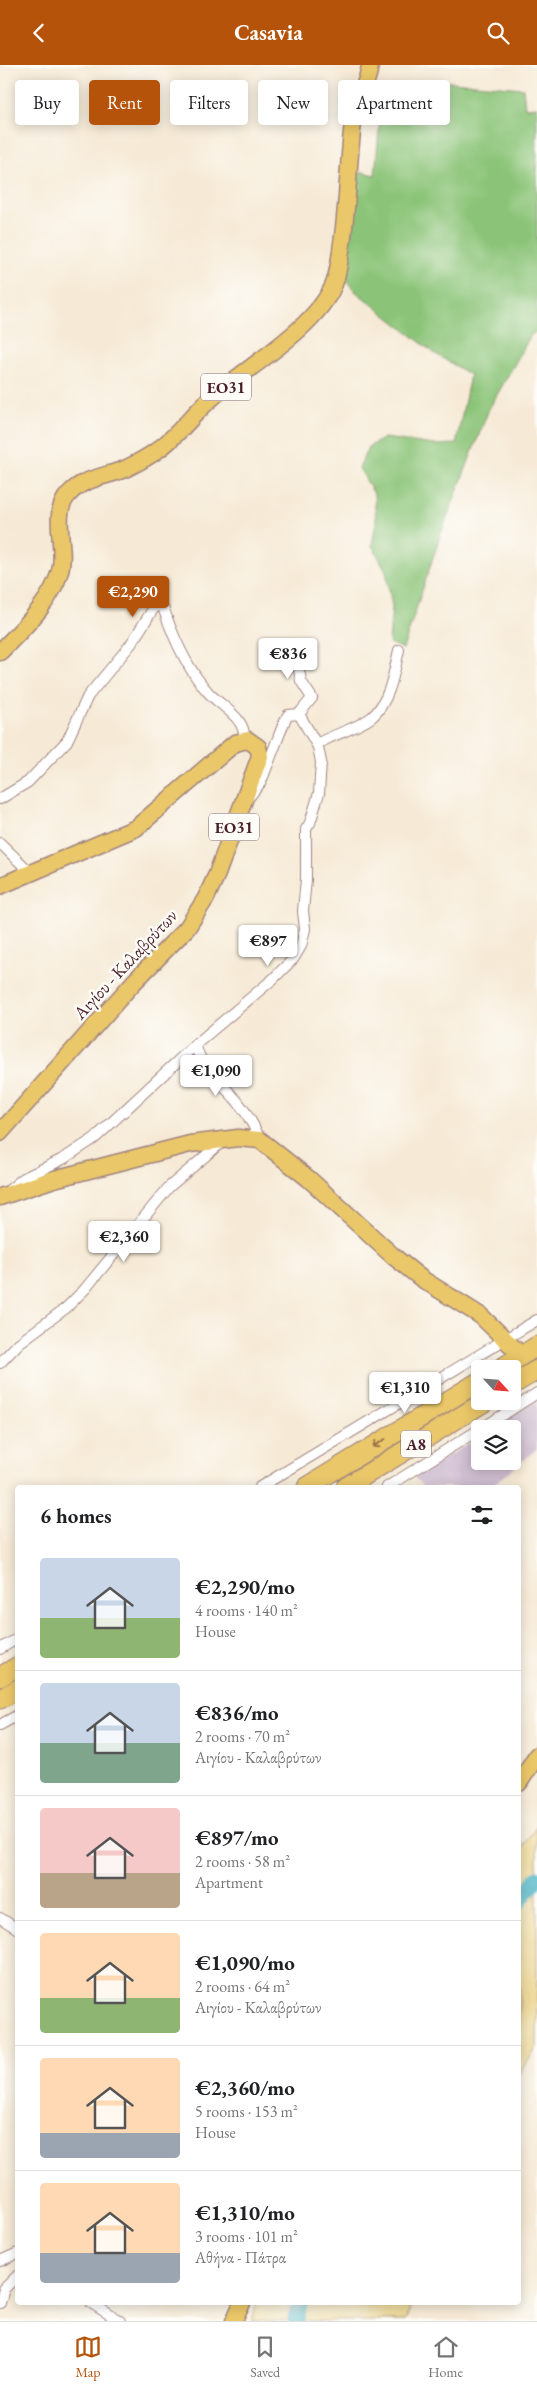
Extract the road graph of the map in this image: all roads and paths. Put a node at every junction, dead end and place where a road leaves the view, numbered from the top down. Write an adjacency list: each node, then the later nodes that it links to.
1 (370, 65): 4 (main road, ΕΟ31)
2 (294, 648): 5 (street)
3 (399, 650): 7 (street)
4 (0, 652)
5 (300, 714): 7 (street); 9 (street)
6 (244, 740): 8 (street); 9 (main road, Αιγίου - Καλαβρύτων / ΕΟ31); 11 (main road)
7 (317, 744): 13 (street)
8 (0, 799)
9 (241, 806): 14 (main road, Αιγίου - Καλαβρύτων / ΕΟ31)
10 (0, 843): 11 (street)
11 (31, 873): 12 (main road)
12 (0, 886)
13 (195, 1045): 16 (street); 17 (street)
14 (0, 1133)
15 (224, 1140): 16 (main road); 17 (main road); 22 (street)
16 (260, 1140): 19 (main road)
17 (2, 1196)
18 (537, 1320): 19 (street)
19 (510, 1344): 30 (street)
20 (537, 1346): 21 (highway)
21 (514, 1360)
22 (0, 1363)
23 (537, 1374): 24 (highway)
24 (521, 1381)
25 (471, 1387): 31 (highway, Α8, one-way to 31)
26 (537, 1393): 28 (street)
27 (471, 1410): 32 (highway, Α8)
28 (495, 1420)
29 (471, 1435): 33 (street)
30 (263, 1485)
31 (310, 1485)
32 (349, 1485)
33 (390, 1485)
34 (15, 1640): 35 (street)
35 (0, 1649)
36 (15, 1668): 37 (highway)
37 (0, 1677)
38 (15, 1691): 39 (highway)
39 (0, 1699)
40 (15, 1717): 41 (street)
41 (0, 1725)
42 (537, 1755): 43 (main road)
43 (521, 1780)
44 (0, 1918): 45 (street)
45 (15, 1927)
46 (15, 2254): 47 (street)
47 (0, 2261)
48 (15, 2278): 49 (street)
49 (0, 2303)
50 (94, 2305): 52 (street)
51 (241, 2305): 53 (main road)
52 (120, 2321)
53 (234, 2321)

